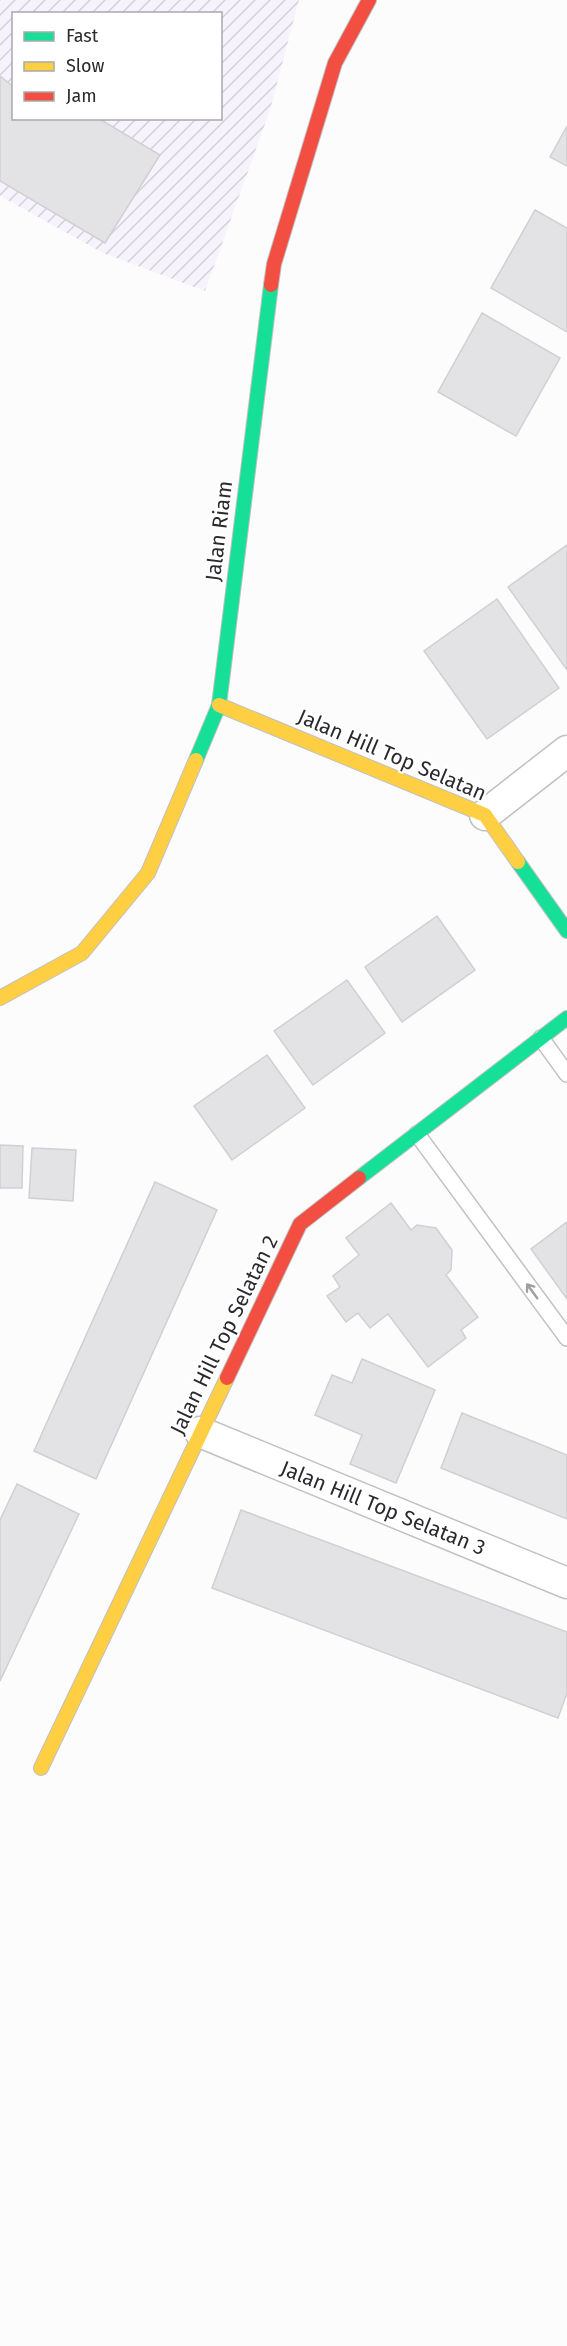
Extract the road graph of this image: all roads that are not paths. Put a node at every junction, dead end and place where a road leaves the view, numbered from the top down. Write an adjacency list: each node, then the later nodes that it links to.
1 (369, 0): 2 (street, Jalan Riam)
2 (219, 705): 4 (street, Jalan Hill Top Selatan); 6 (street, Jalan Riam)
3 (567, 752): 4 (street)
4 (485, 815): 5 (street, Jalan Hill Top Selatan)
5 (567, 931)
6 (0, 998)
7 (567, 1018): 8 (street, Jalan Hill Top Selatan 2)
8 (541, 1038): 9 (lane); 10 (street, Jalan Hill Top Selatan 2)
9 (567, 1074)
10 (417, 1134): 11 (lane, one-way to 10); 12 (street, Jalan Hill Top Selatan 2)
11 (567, 1338)
12 (200, 1432): 13 (street, Jalan Hill Top Selatan 3); 14 (street, Jalan Hill Top Selatan 2)
13 (567, 1583)
14 (41, 1768)

